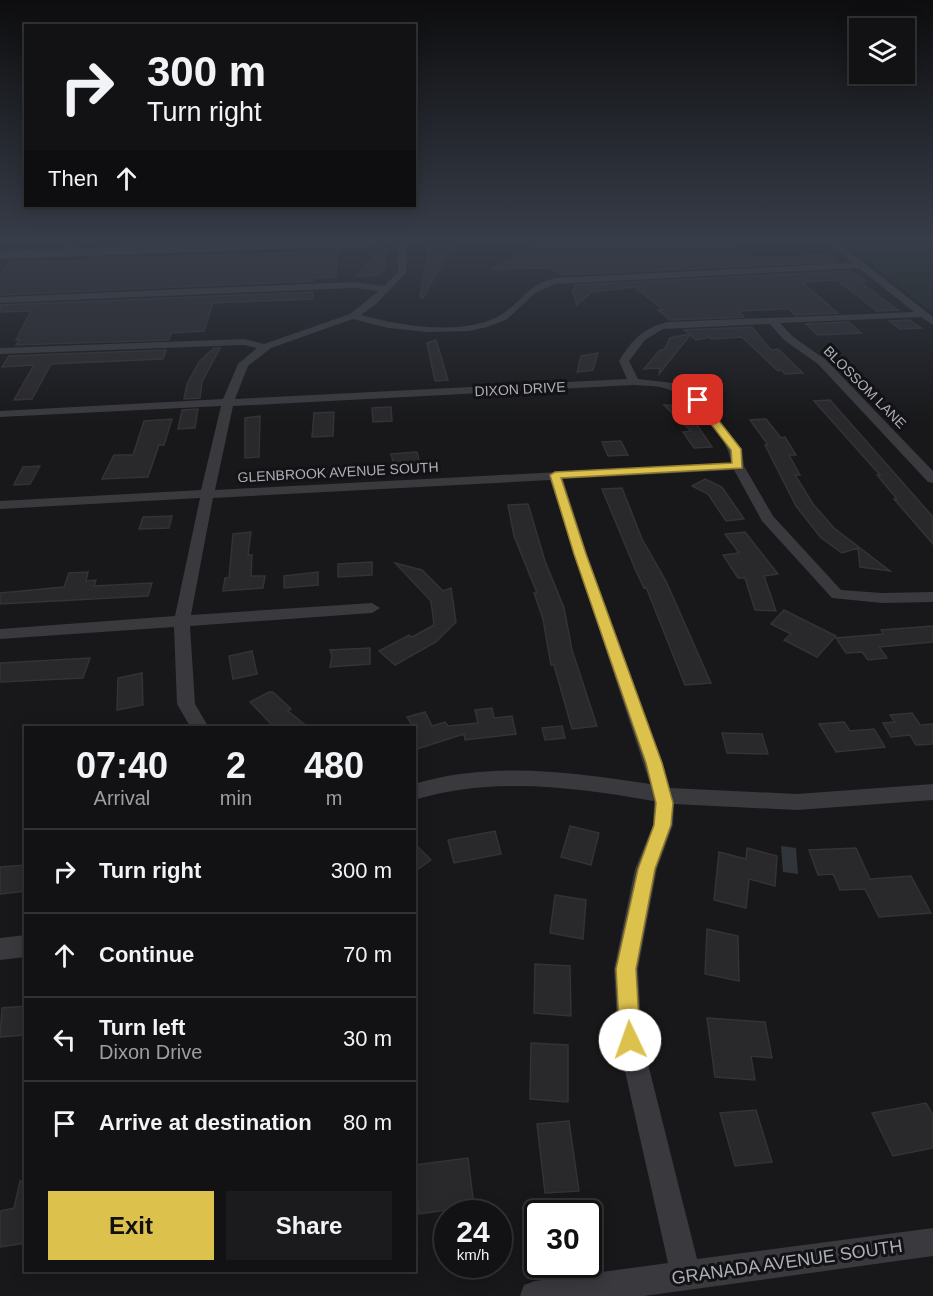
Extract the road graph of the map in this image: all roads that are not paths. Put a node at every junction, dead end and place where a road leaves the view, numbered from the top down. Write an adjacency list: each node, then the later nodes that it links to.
1 (372, 302): 5 (street)
2 (519, 302): 5 (street)
3 (908, 302): 4 (street)
4 (923, 314): 6 (street); 7 (street)
5 (353, 316): 8 (street)
6 (772, 320): 10 (street); 15 (street, BLOSSOM LANE)
7 (933, 322)
8 (265, 347): 9 (street); 11 (street)
9 (0, 351)
10 (634, 382): 11 (street, DIXON DRIVE); 13 (street, DIXON DRIVE)
11 (228, 402): 12 (street, DIXON DRIVE); 16 (street)
12 (0, 414)
13 (738, 466): 14 (street, GLENBROOK AVENUE SOUTH); 18 (street, DIXON DRIVE)
14 (555, 475): 16 (street, GLENBROOK AVENUE SOUTH); 25 (street)
15 (933, 479)
16 (208, 495): 17 (street, GLENBROOK AVENUE SOUTH); 20 (street)
17 (0, 505)
18 (933, 597)
19 (372, 608): 20 (street)
20 (182, 622): 21 (street); 22 (street)
21 (0, 634)
22 (199, 726)
23 (416, 791): 25 (street)
24 (933, 792): 25 (street)
25 (662, 794): 29 (street)
26 (24, 946): 27 (street)
27 (0, 949)
28 (933, 1242): 29 (street, GRANADA AVENUE SOUTH)
29 (686, 1276): 30 (street, GRANADA AVENUE SOUTH)
30 (535, 1296)

